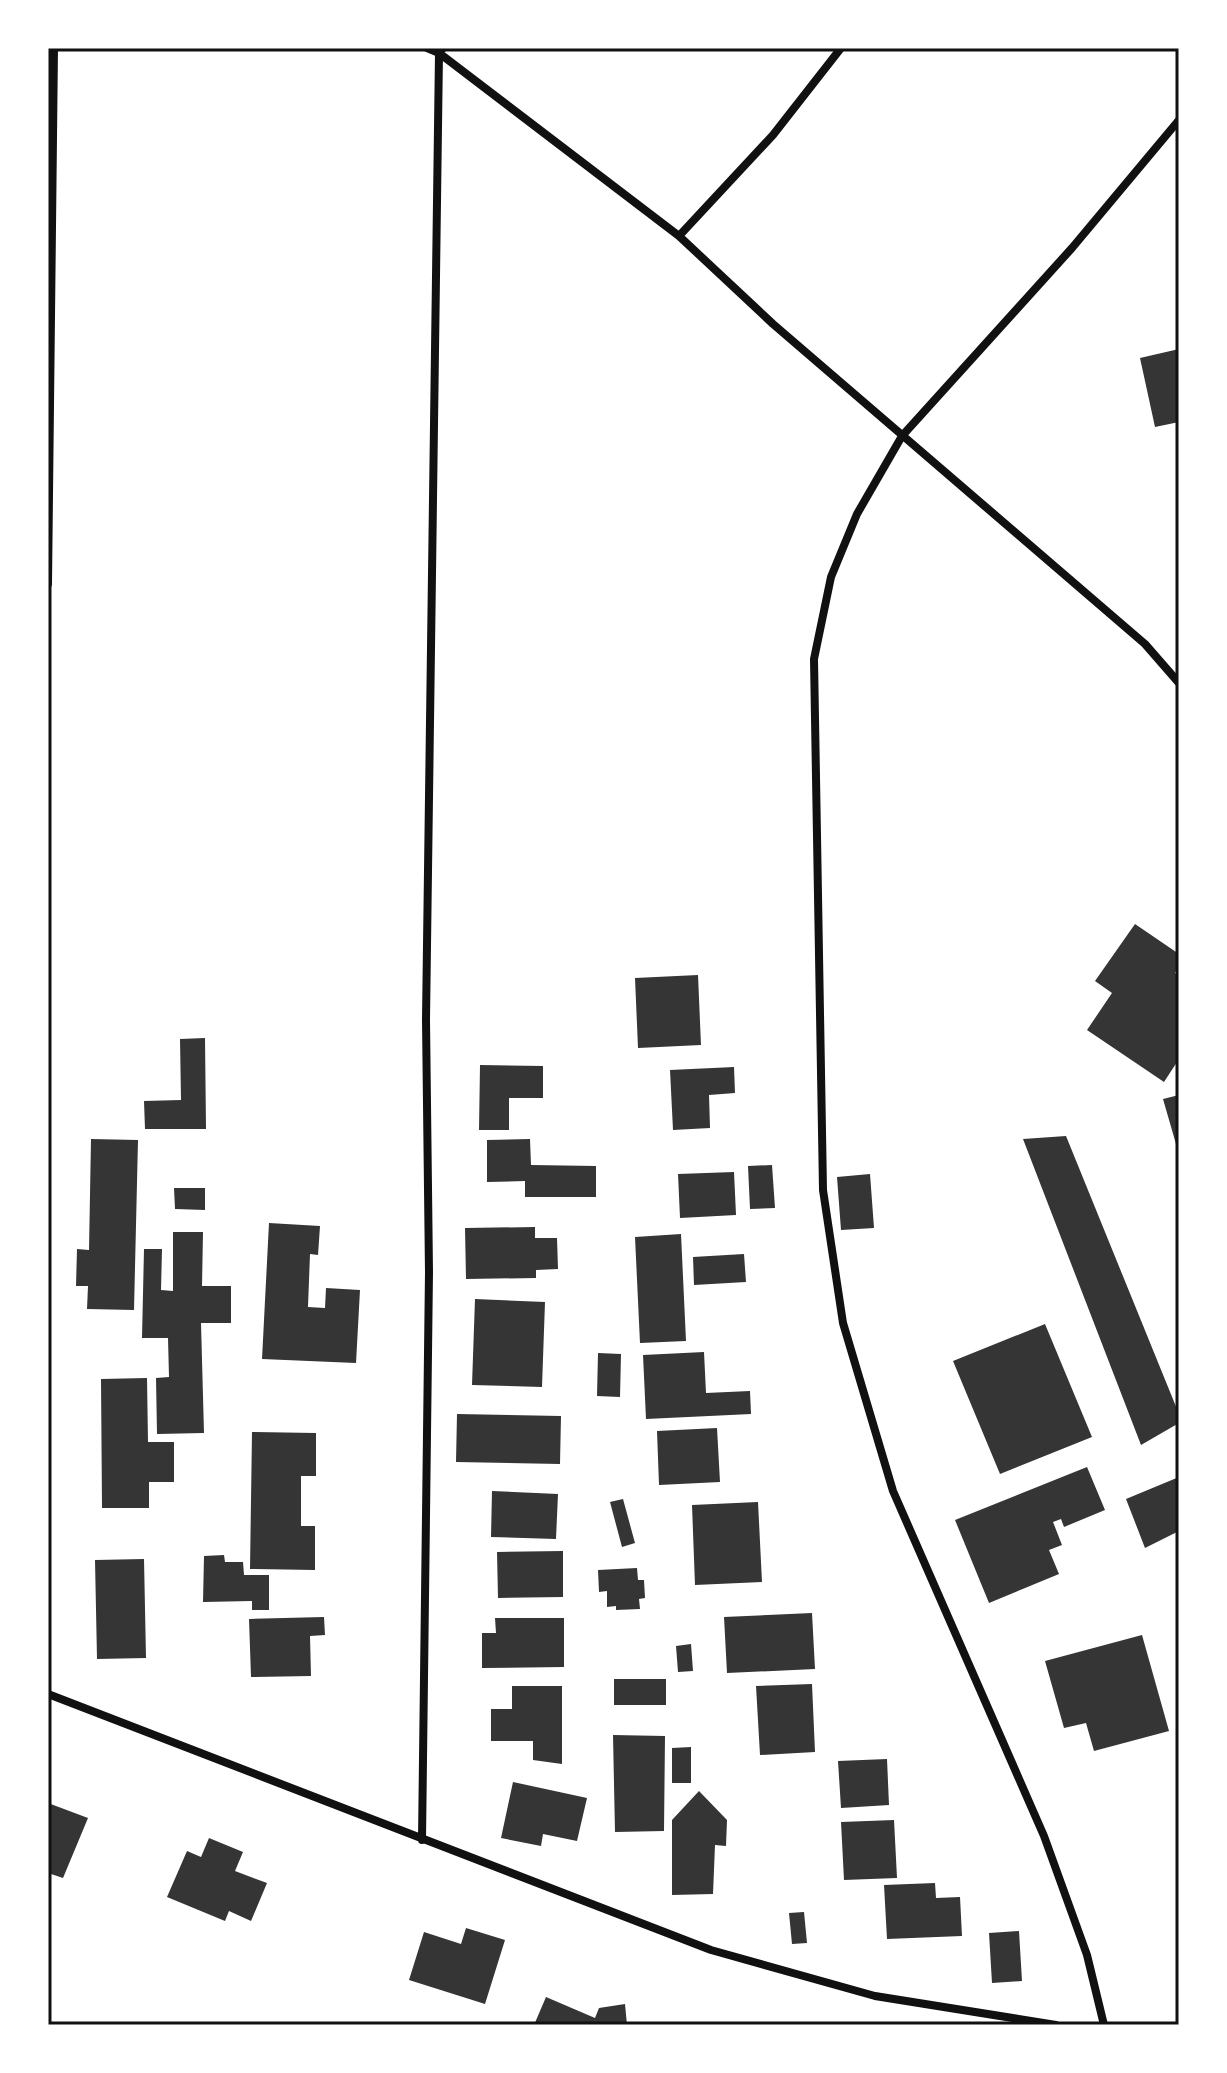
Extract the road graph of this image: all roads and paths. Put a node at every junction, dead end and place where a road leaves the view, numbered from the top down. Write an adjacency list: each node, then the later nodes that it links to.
1 (54, 48): 8 (street)
2 (427, 48): 4 (street)
3 (841, 48): 6 (street)
4 (441, 50): 6 (street); 11 (street)
5 (1179, 120): 7 (street)
6 (679, 236): 7 (street)
7 (902, 436): 9 (street); 13 (street)
8 (48, 584)
9 (1179, 683)
10 (48, 1694): 11 (street)
11 (422, 1840): 12 (street)
12 (1056, 2025)
13 (1104, 2025)

